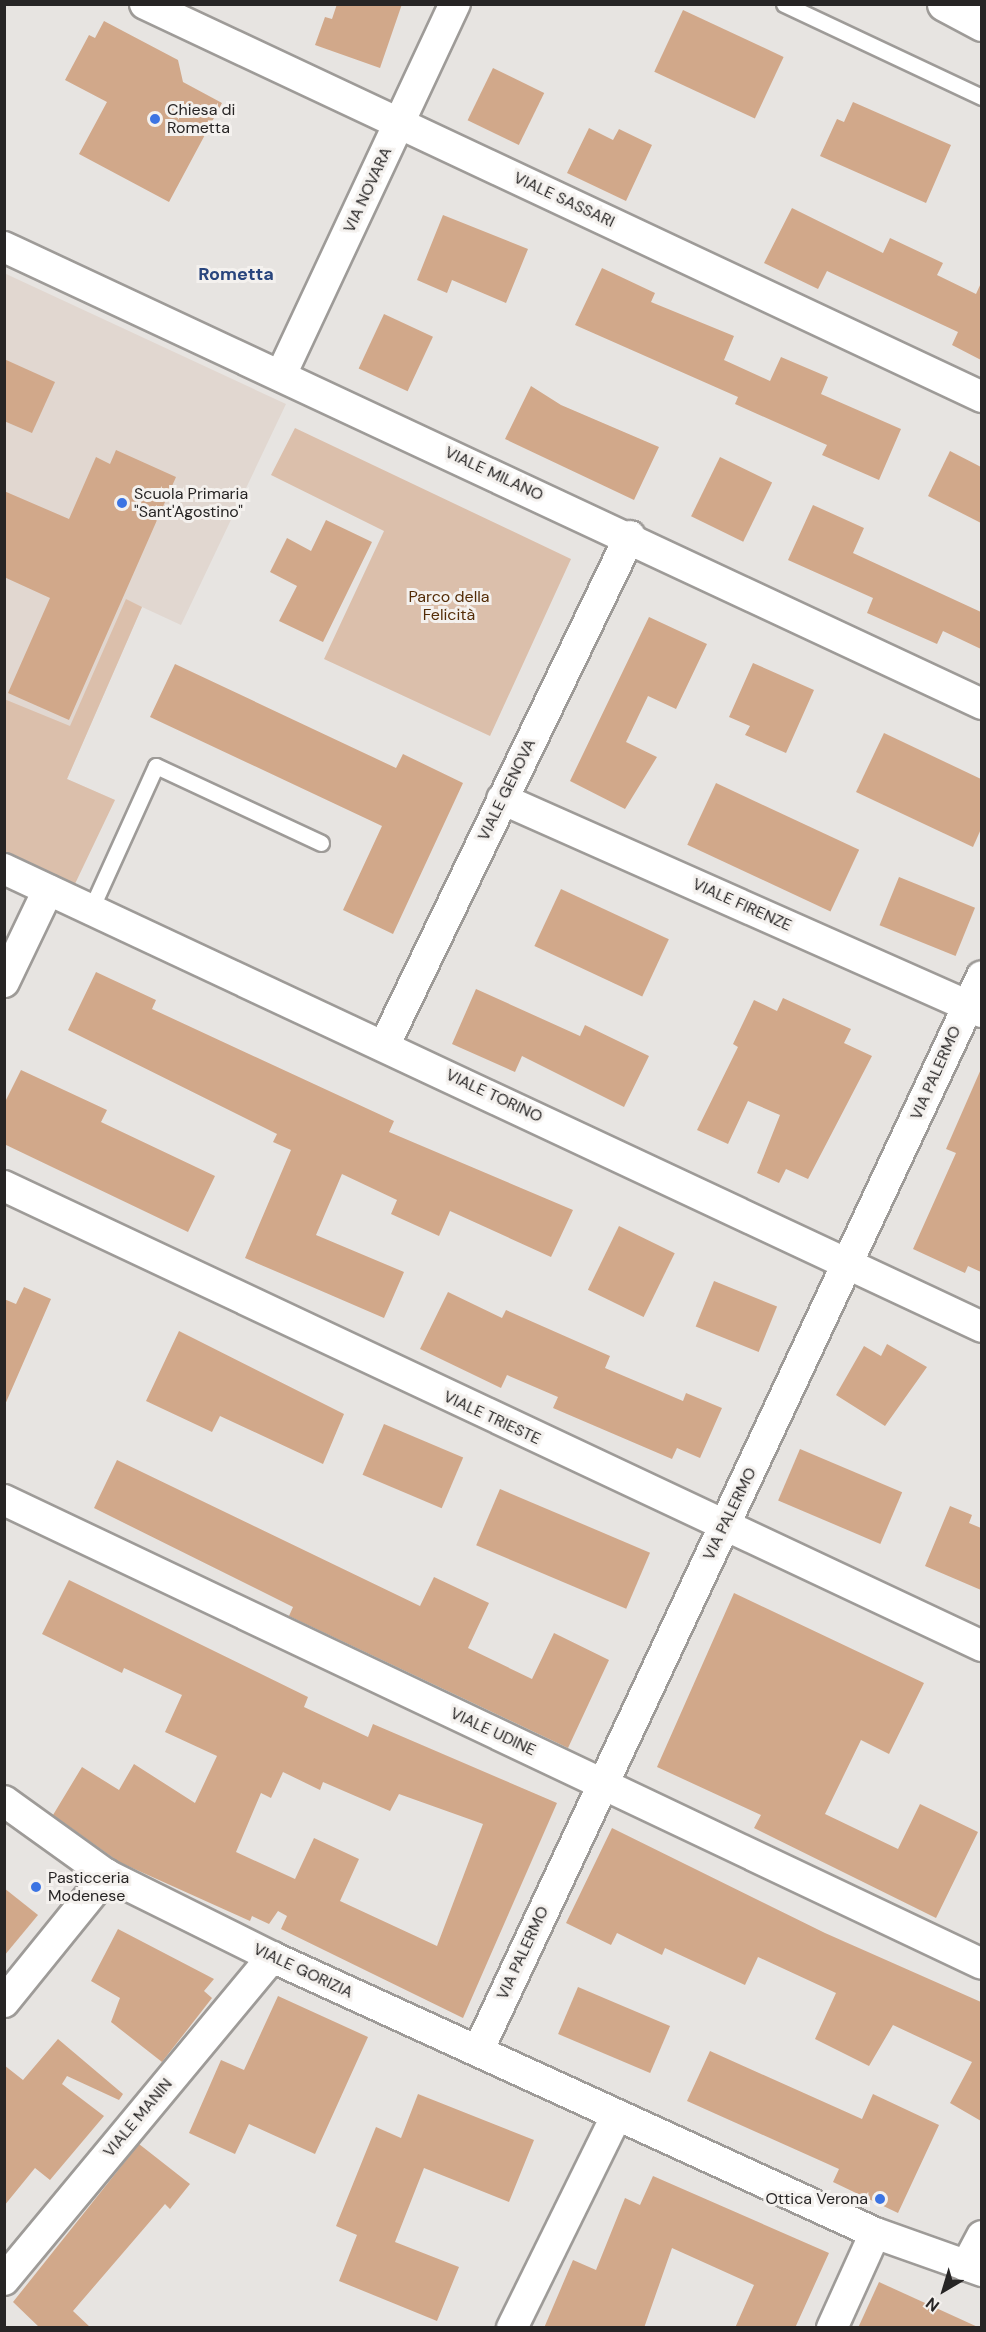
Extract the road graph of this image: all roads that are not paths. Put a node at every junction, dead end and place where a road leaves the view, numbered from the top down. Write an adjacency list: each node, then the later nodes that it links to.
1 (145, 4): 7 (street, VIALE SASSARI)
2 (455, 4): 7 (street, VIA NOVARA)
3 (784, 4): 6 (lane)
4 (944, 4): 5 (main road)
5 (981, 24)
6 (981, 97)
7 (400, 123): 9 (street, VIA NOVARA); 10 (street, VIALE SASSARI)
8 (4, 247): 9 (street, VIALE MILANO)
9 (281, 375): 11 (street, VIALE MILANO)
10 (981, 396)
11 (630, 536): 12 (street, VIALE MILANO); 13 (street, VIALE GENOVA)
12 (981, 704)
13 (502, 799): 20 (street, VIALE FIRENZE); 21 (street, VIALE GENOVA)
14 (321, 843): 17 (lane)
15 (4, 869): 16 (street, VIALE TORINO)
16 (48, 890): 17 (street, VIALE TORINO); 19 (street)
17 (91, 909): 21 (street, VIALE TORINO)
18 (981, 976): 20 (street, VIA PALERMO)
19 (4, 982)
20 (974, 1008): 23 (street, VIA PALERMO)
21 (385, 1044): 23 (street, VIALE TORINO)
22 (4, 1186): 26 (street, VIALE TRIESTE)
23 (849, 1265): 24 (street, VIALE TORINO); 26 (street, VIA PALERMO)
24 (981, 1328)
25 (4, 1500): 28 (street, VIALE UDINE)
26 (723, 1528): 27 (street, VIALE TRIESTE); 28 (street, VIA PALERMO)
27 (981, 1646)
28 (602, 1784): 32 (street, VIALE UDINE); 34 (street, VIA PALERMO)
29 (4, 1801): 30 (street, VIALE GORIZIA)
30 (107, 1875): 31 (street, VIALE GORIZIA); 33 (street)
31 (272, 1957): 34 (street, VIALE GORIZIA); 39 (street, VIALE MANIN)
32 (981, 1964)
33 (4, 2002)
34 (478, 2051): 35 (street, VIALE GORIZIA)
35 (616, 2117): 36 (street, VIALE GORIZIA); 40 (street)
36 (875, 2233): 38 (street, VIALE GORIZIA); 41 (street)
37 (981, 2236): 38 (street)
38 (974, 2269)
39 (4, 2280)
40 (512, 2328)
41 (831, 2328)

